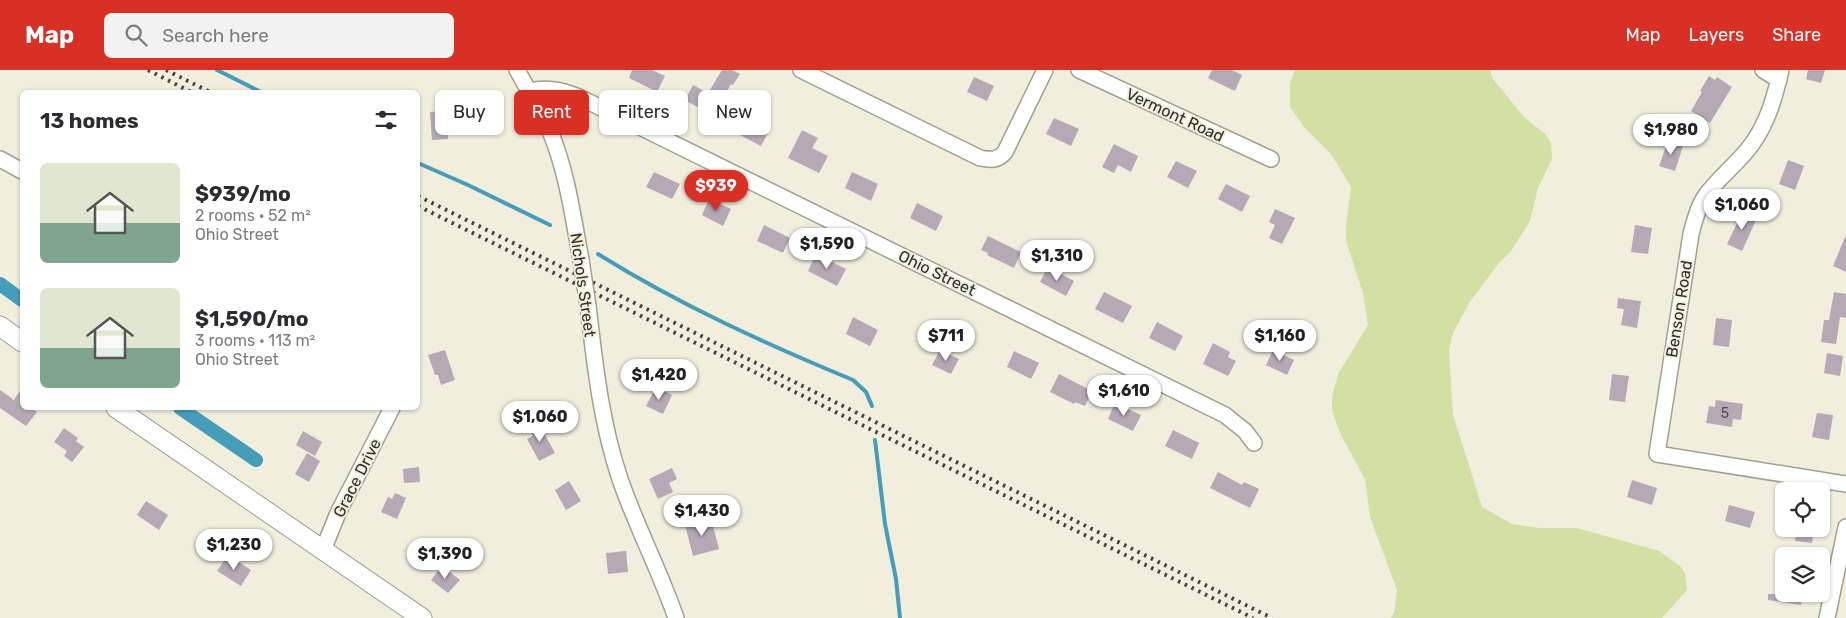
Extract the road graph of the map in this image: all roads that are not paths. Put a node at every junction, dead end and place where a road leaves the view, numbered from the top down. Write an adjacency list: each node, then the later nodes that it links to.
1 (517, 70): 7 (street, Nichols Street)
2 (801, 70): 3 (street)
3 (1045, 70)
4 (1079, 70): 13 (street, Vermont Road)
5 (1763, 70): 6 (street)
6 (1780, 75): 20 (street, Benson Road)
7 (528, 90)
8 (533, 90): 9 (street, Ohio Street)
9 (556, 90)
10 (589, 102): 19 (street, Ohio Street)
11 (552, 135): 24 (street, Nichols Street, bridge)
12 (0, 158): 14 (street)
13 (1271, 159)
14 (20, 169)
15 (1, 330): 16 (main road)
16 (20, 341)
17 (119, 410): 22 (main road)
18 (391, 410): 22 (street, Grace Drive)
19 (1254, 443)
20 (1846, 484)
21 (1846, 526): 25 (street)
22 (323, 550): 23 (main road)
23 (422, 618)
24 (676, 618)
25 (1827, 618)

